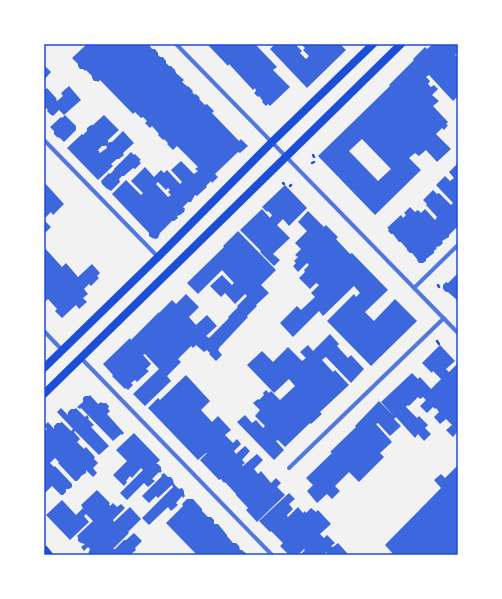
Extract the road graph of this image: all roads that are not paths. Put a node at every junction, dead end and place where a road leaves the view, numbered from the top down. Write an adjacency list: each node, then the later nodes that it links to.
1 (176, 44): 5 (street)
2 (373, 44): 5 (main road)
3 (401, 44): 6 (main road)
4 (44, 140): 8 (street)
5 (272, 142): 6 (street); 8 (main road)
6 (286, 157): 9 (street); 14 (main road)
7 (458, 245): 9 (street)
8 (158, 257): 13 (main road)
9 (414, 288): 10 (street)
10 (444, 318): 12 (street); 17 (street)
11 (44, 331): 13 (street)
12 (458, 333)
13 (62, 350): 15 (main road)
14 (80, 357): 16 (main road); 20 (street)
15 (44, 368)
16 (44, 394)
17 (289, 468)
18 (44, 549): 19 (main road)
19 (49, 555)
20 (272, 555)

